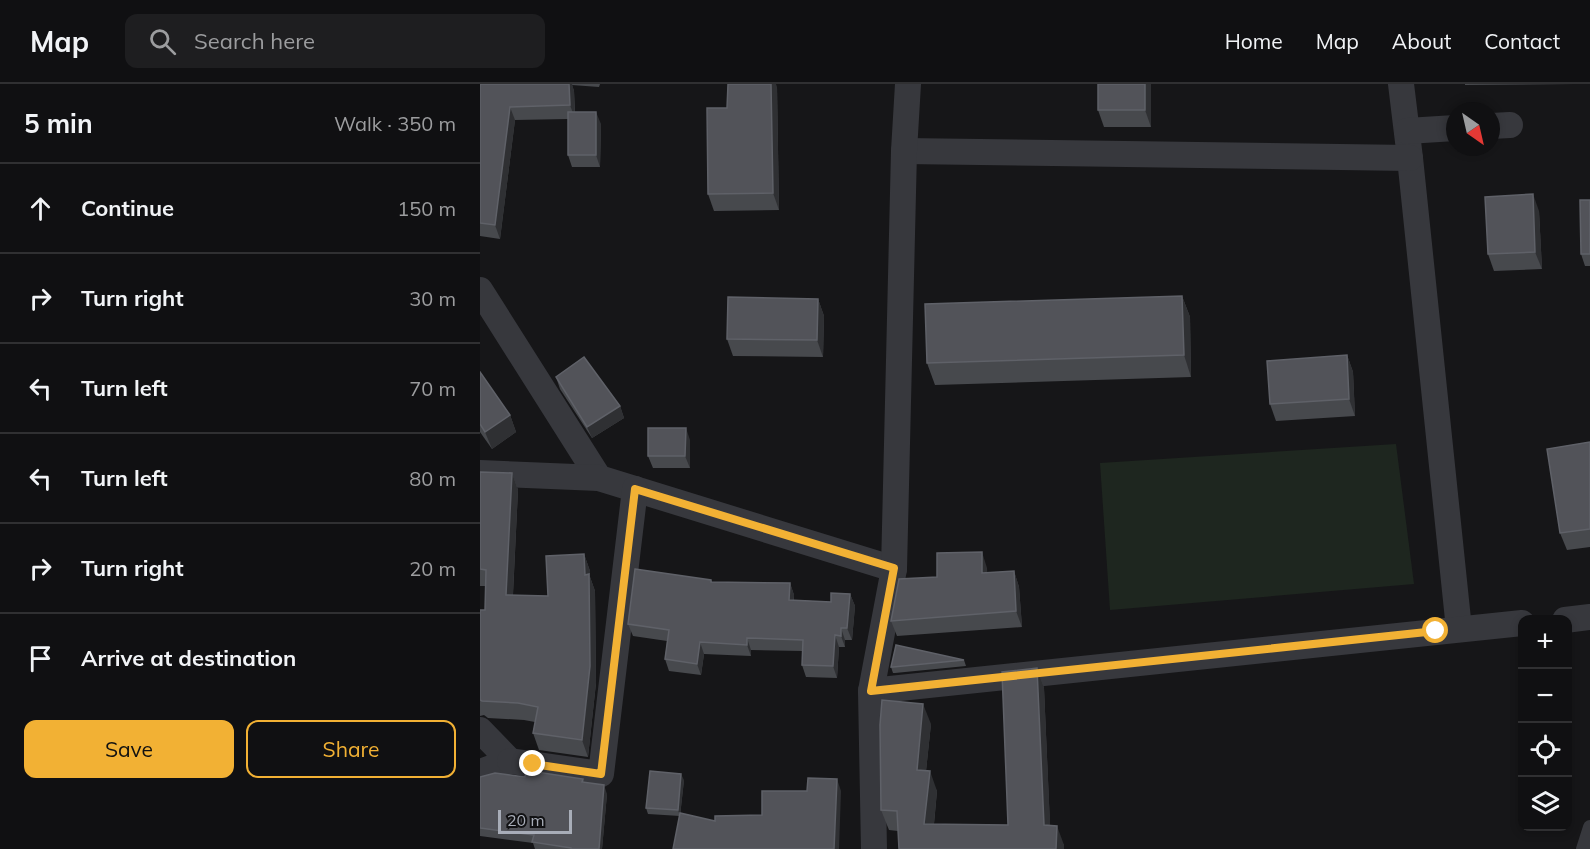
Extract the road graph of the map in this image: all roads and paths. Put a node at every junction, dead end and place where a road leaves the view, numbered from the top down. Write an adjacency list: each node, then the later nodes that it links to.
1 (908, 84): 5 (street)
2 (1401, 84): 4 (street)
3 (1446, 129): 4 (street)
4 (1407, 131): 6 (street)
5 (904, 151): 6 (street); 11 (street)
6 (1410, 158): 15 (street)
7 (480, 290): 9 (street)
8 (480, 474): 9 (street)
9 (599, 478): 10 (street)
10 (635, 489): 11 (street); 18 (street)
11 (894, 568): 16 (street)
12 (1590, 617): 13 (street)
13 (1572, 619)
14 (1518, 623): 15 (street)
15 (1459, 629): 16 (street)
16 (871, 691): 21 (street)
17 (480, 730): 18 (street)
18 (510, 761): 19 (street)
19 (480, 772)
20 (1590, 828): 22 (lane)
21 (874, 849)
22 (1583, 849)

